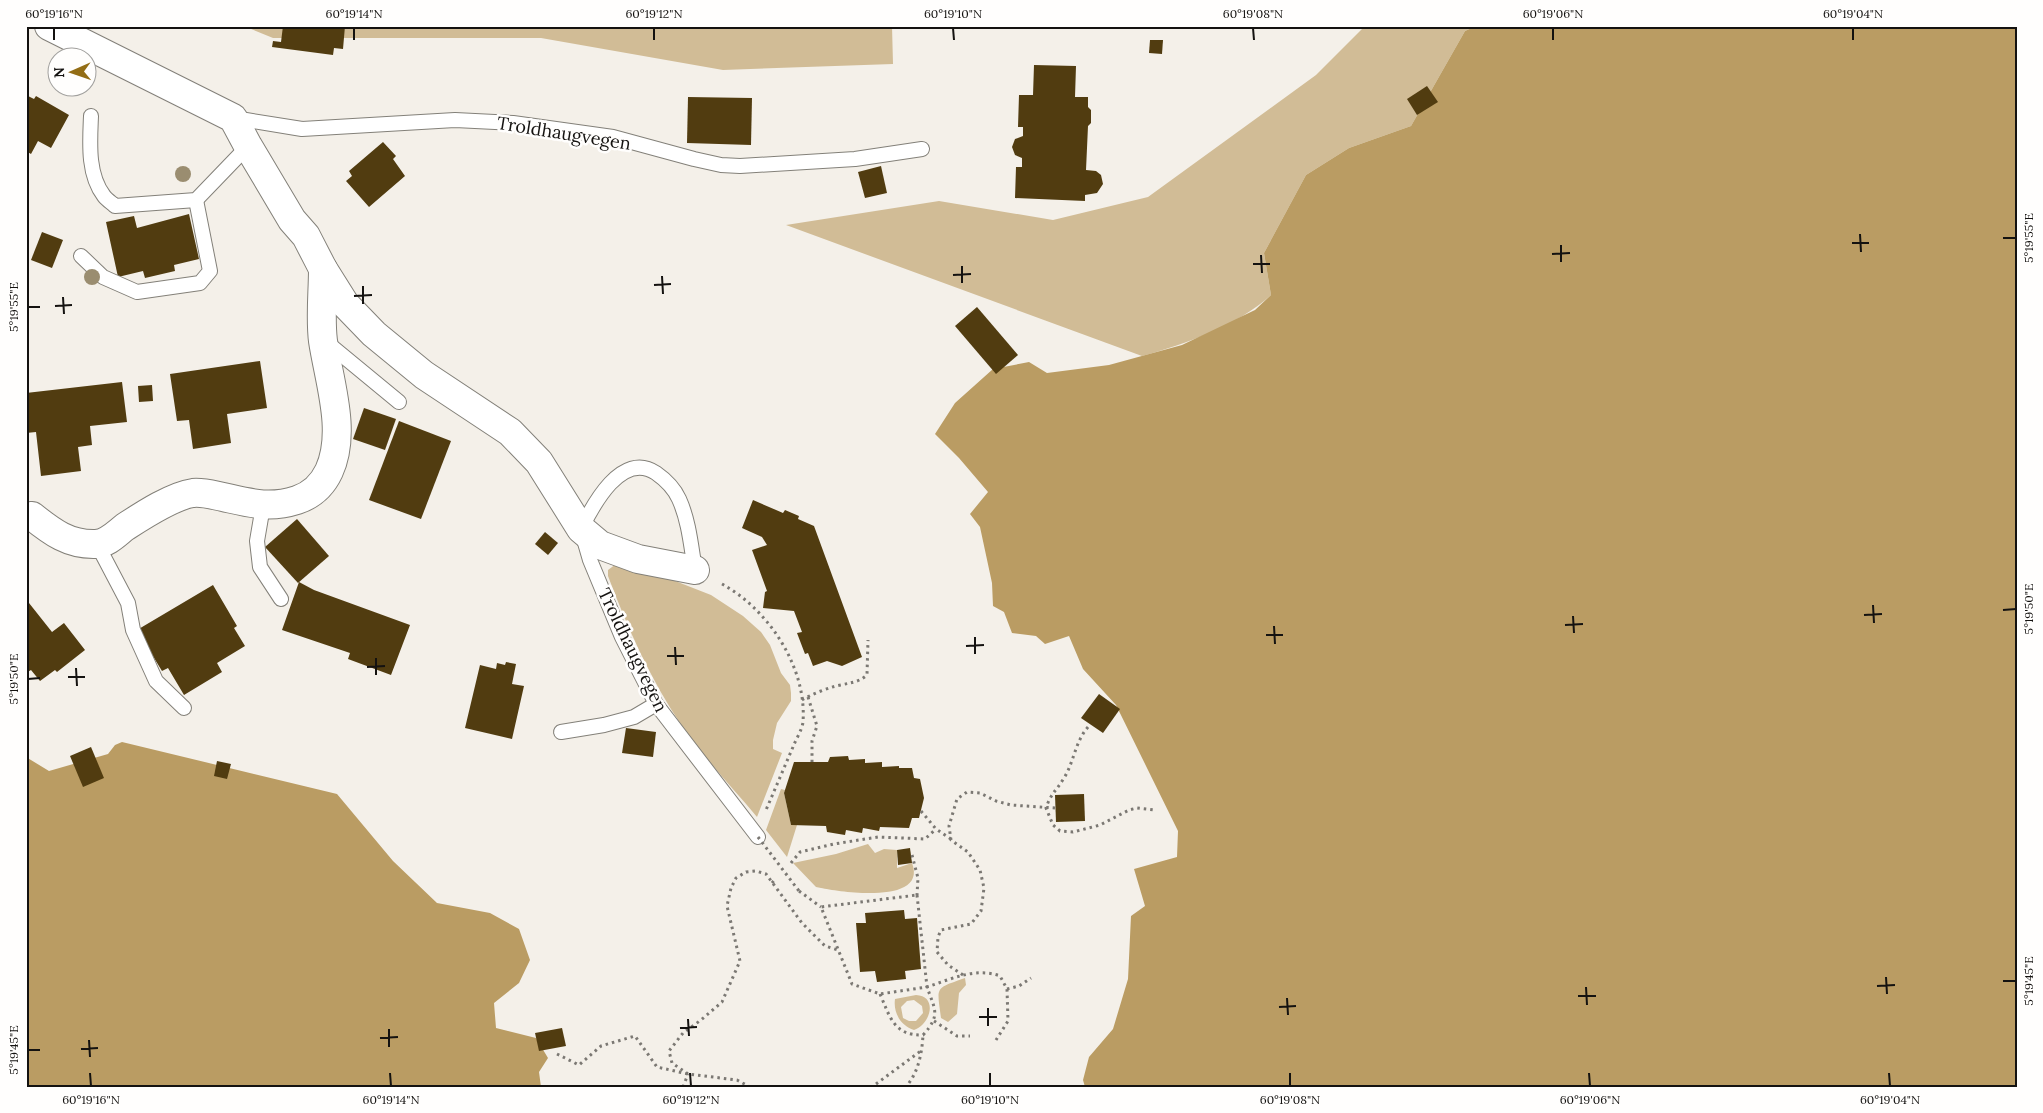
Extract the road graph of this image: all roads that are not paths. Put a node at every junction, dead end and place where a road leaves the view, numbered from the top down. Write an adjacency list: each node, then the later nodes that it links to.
1 (49, 26): 3 (street, Troldhaugvegen)
2 (91, 116): 6 (lane)
3 (233, 118): 4 (street, Troldhaugvegen); 5 (lane, Troldhaugvegen)
4 (248, 146): 6 (lane); 8 (street, Troldhaugvegen)
5 (922, 149)
6 (196, 200): 7 (lane)
7 (81, 256)
8 (322, 269): 9 (street, Troldhaugvegen); 13 (street, Troldhaugvegen)
9 (323, 338): 10 (lane); 11 (street, Troldhaugvegen)
10 (399, 402)
11 (263, 506): 14 (street, Troldhaugvegen); 16 (lane)
12 (29, 515): 14 (street)
13 (581, 529): 15 (street, Troldhaugvegen); 15 (lane); 17 (lane, Troldhaugvegen)
14 (97, 544): 18 (lane)
15 (695, 570)
16 (281, 599)
17 (656, 704): 19 (lane); 20 (lane, Troldhaugvegen)
18 (184, 708)
19 (560, 732)
20 (757, 836)

